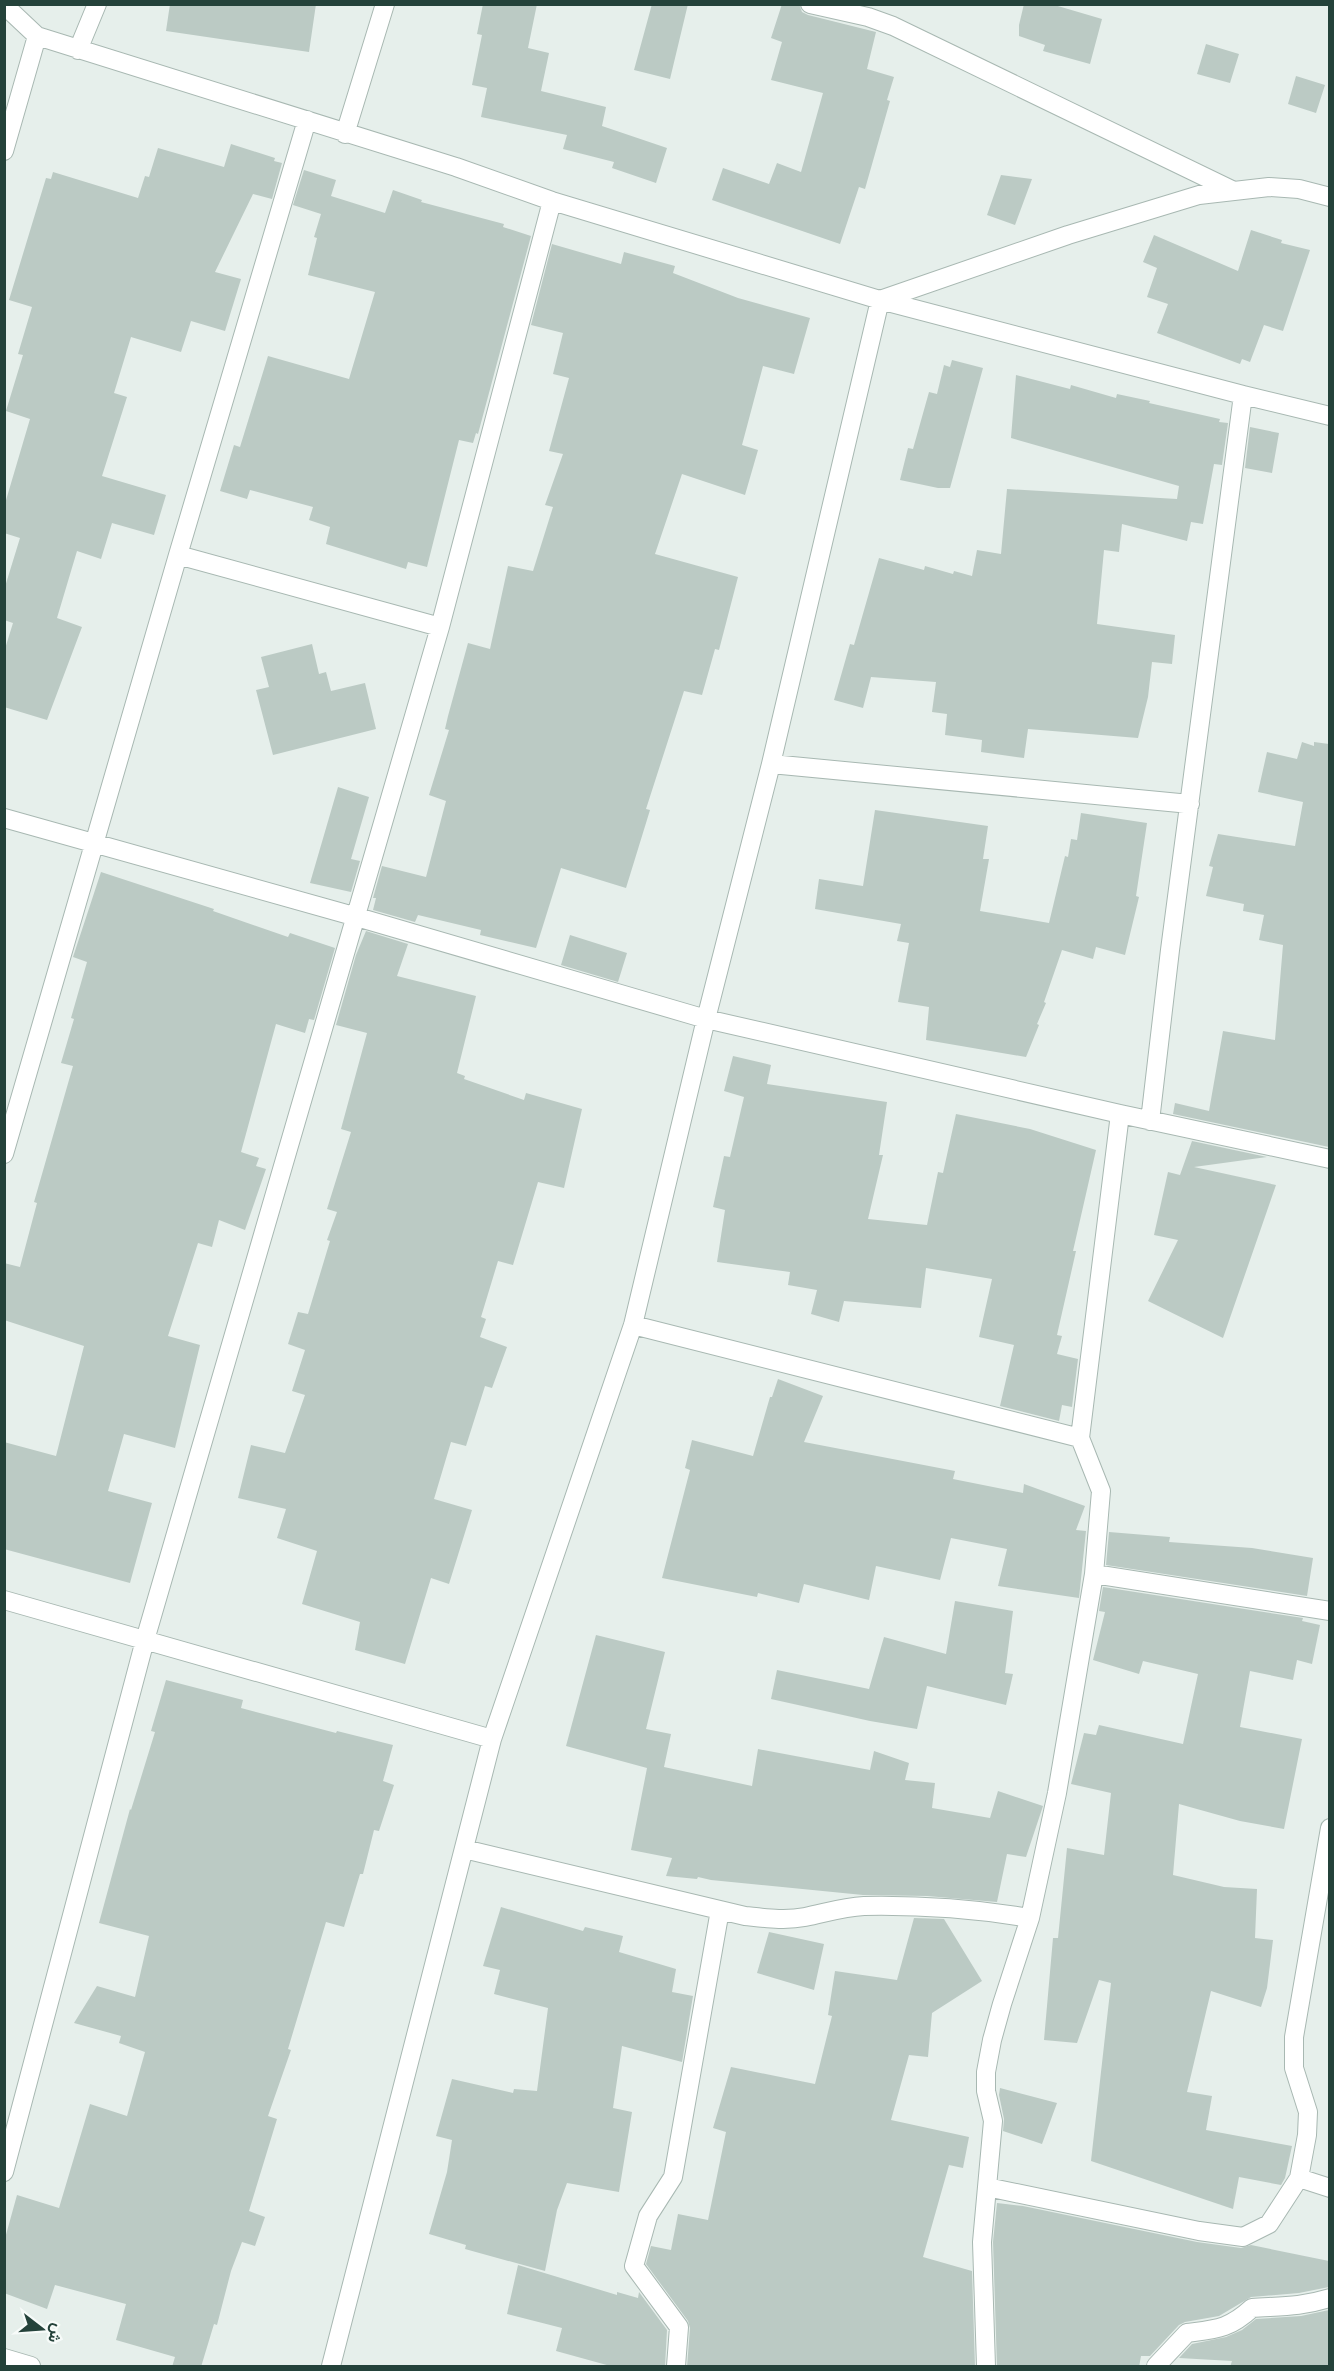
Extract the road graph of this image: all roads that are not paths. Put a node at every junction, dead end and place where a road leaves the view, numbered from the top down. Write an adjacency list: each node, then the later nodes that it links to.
1 (97, 4): 7 (street)
2 (385, 4): 9 (street)
3 (810, 4): 5 (street)
4 (4, 5): 6 (street)
5 (841, 8): 11 (street)
6 (37, 36): 7 (street); 10 (street)
7 (78, 50): 8 (street)
8 (307, 120): 9 (street); 17 (street)
9 (345, 134): 13 (street)
10 (4, 151)
11 (1234, 191): 12 (street); 14 (street)
12 (1329, 198)
13 (552, 201): 14 (street); 18 (street)
14 (880, 300): 15 (street); 19 (street)
15 (1243, 395): 16 (street); 20 (street)
16 (1329, 416)
17 (178, 555): 18 (street); 22 (street)
18 (440, 627): 23 (street)
19 (771, 764): 20 (street); 24 (street)
20 (1190, 804): 26 (street)
21 (4, 818): 22 (street)
22 (94, 844): 23 (street); 27 (street)
23 (357, 917): 24 (street); 34 (street)
24 (706, 1019): 25 (street); 29 (street)
25 (1120, 1114): 26 (street); 30 (street)
26 (1150, 1121): 28 (street)
27 (4, 1154)
28 (1329, 1159)
29 (633, 1325): 30 (street); 35 (street)
30 (1080, 1438): 31 (street)
31 (1094, 1574): 33 (street); 39 (street)
32 (4, 1600): 34 (street)
33 (1329, 1611)
34 (146, 1640): 35 (street); 40 (street)
35 (492, 1739): 37 (street)
36 (1329, 1828): 41 (street)
37 (464, 1849): 38 (street); 47 (street)
38 (720, 1910): 39 (street); 48 (street)
39 (1030, 1918): 42 (street)
40 (4, 2172)
41 (1299, 2178): 42 (street); 43 (street)
42 (987, 2187): 49 (street)
43 (1329, 2188)
44 (1329, 2298): 50 (street)
45 (4, 2358): 46 (street)
46 (31, 2367)
47 (330, 2367)
48 (676, 2367)
49 (986, 2367)
50 (1156, 2367)

